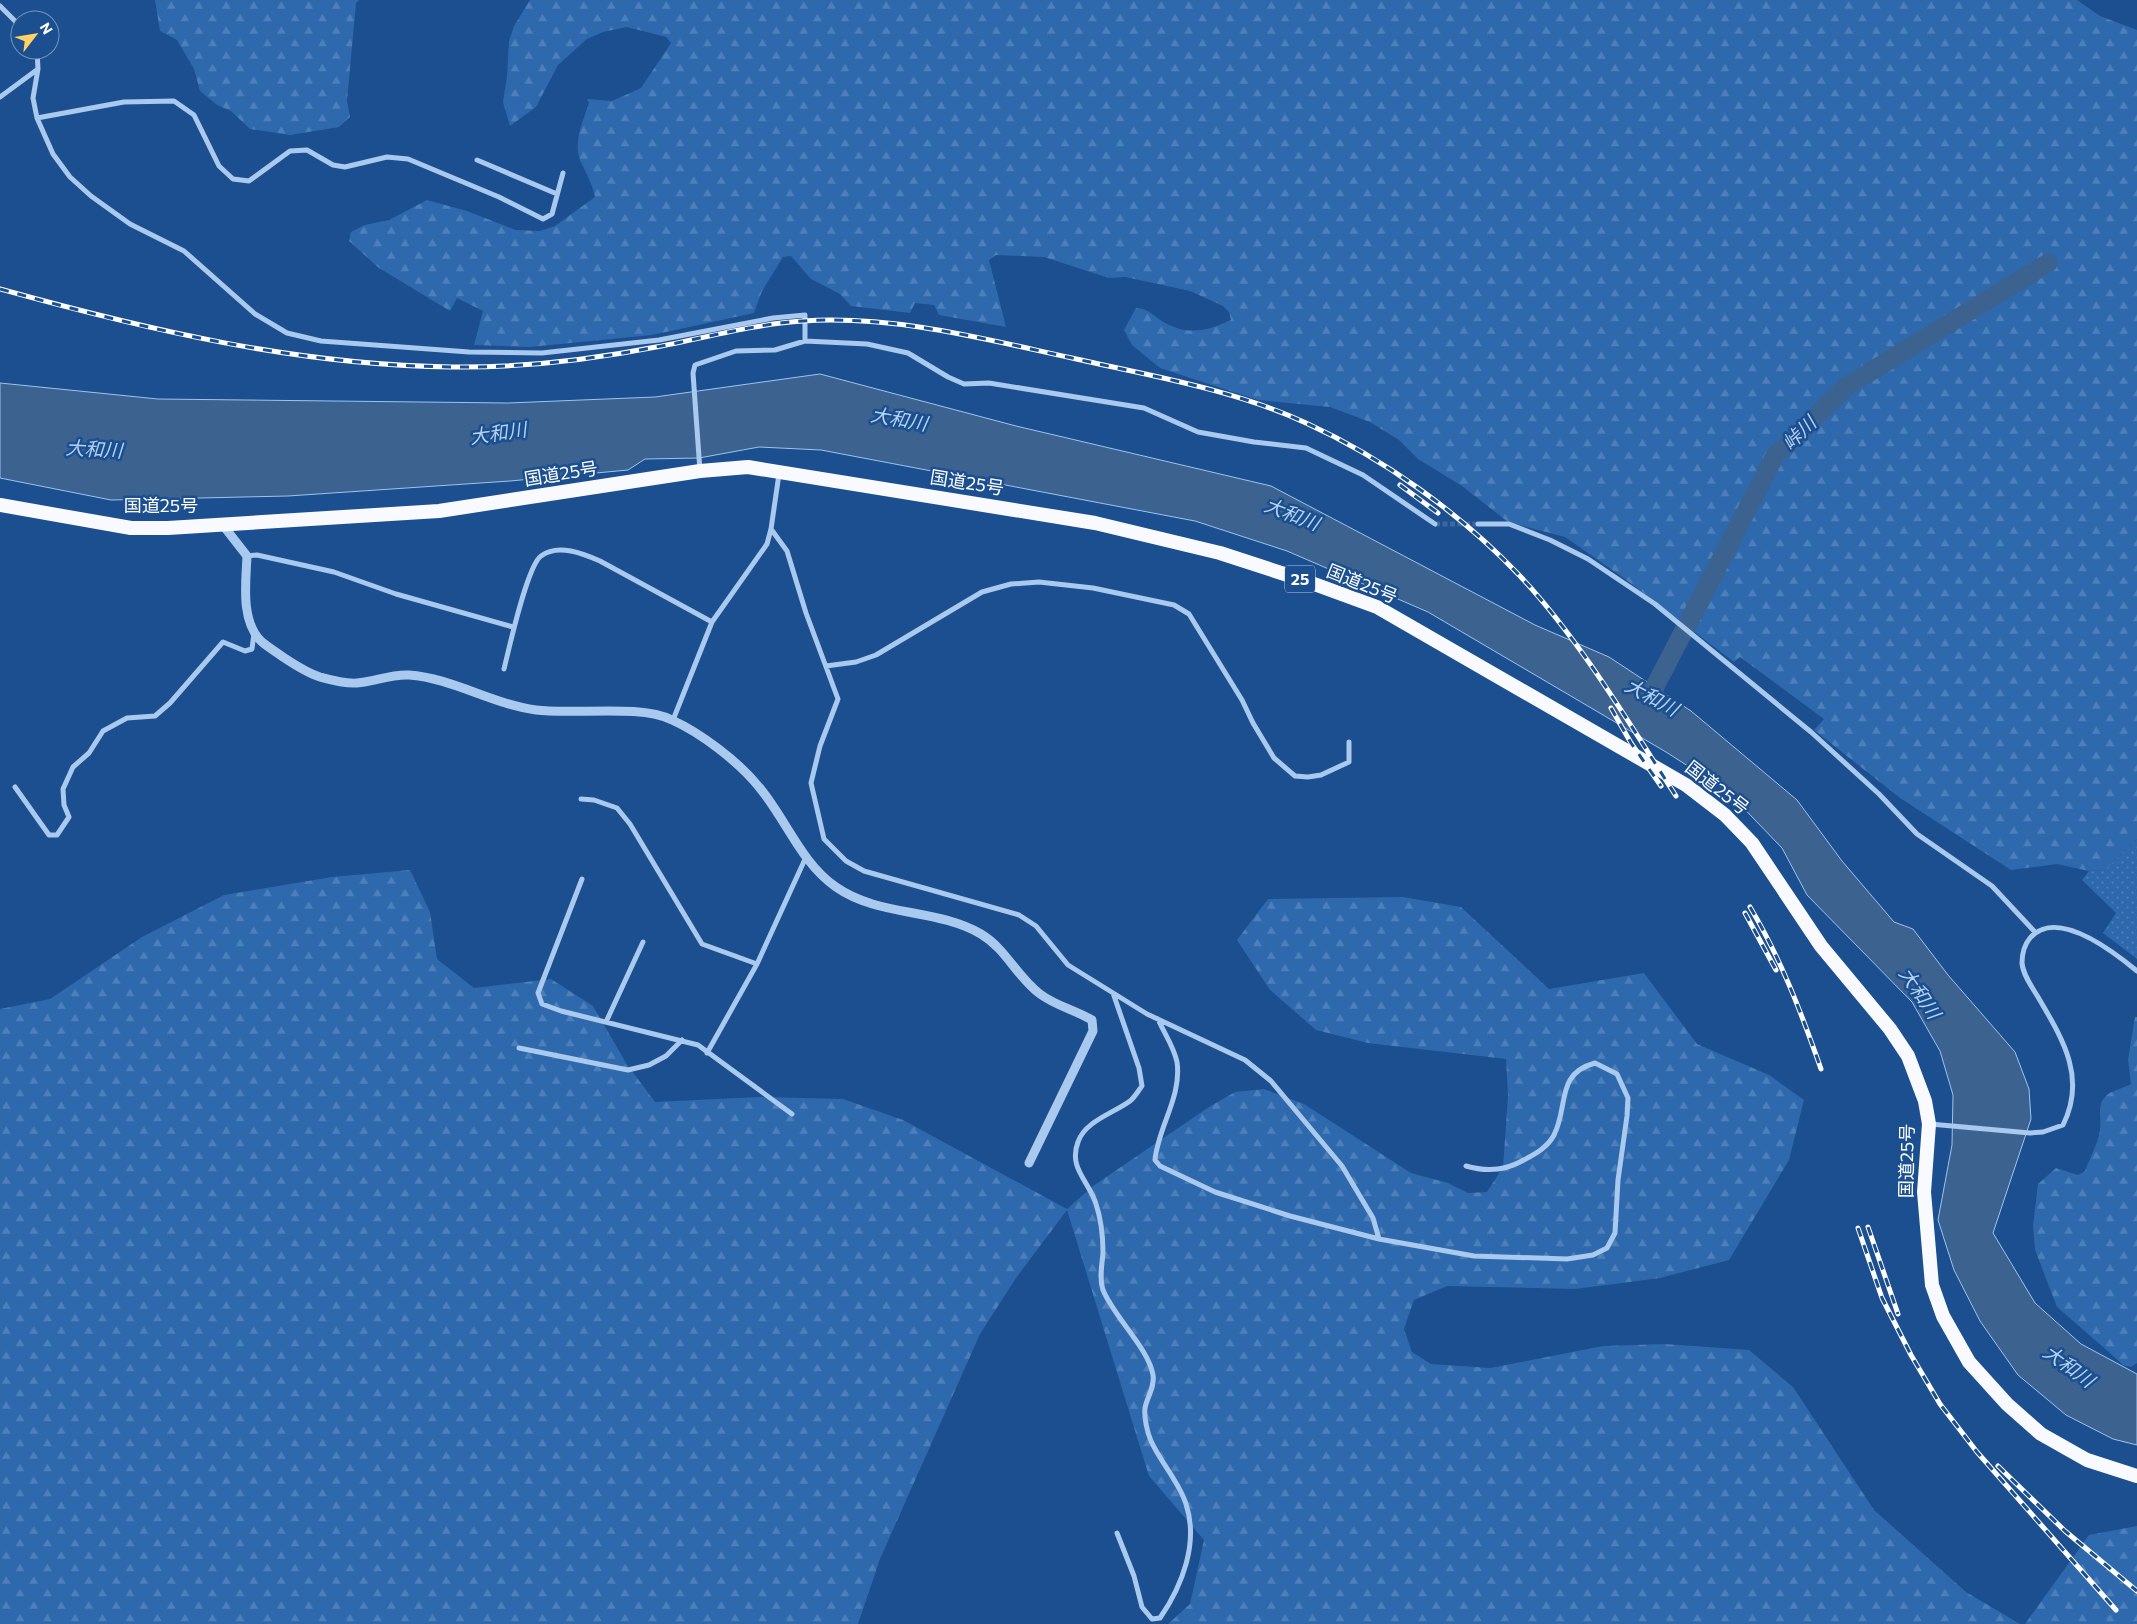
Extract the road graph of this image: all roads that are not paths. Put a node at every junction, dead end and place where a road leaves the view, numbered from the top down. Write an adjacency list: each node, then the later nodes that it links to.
1 (0, 6): 2 (street)
2 (10, 16)
3 (38, 60): 4 (street)
4 (38, 69): 5 (street); 6 (street)
5 (0, 97)
6 (37, 118): 9 (street); 10 (street)
7 (477, 160): 9 (street)
8 (563, 173): 9 (street)
9 (557, 194)
10 (805, 341): 11 (street); 15 (street)
11 (700, 471): 12 (highway, 国道25号 / 25); 14 (highway, 国道25号 / 25)
12 (779, 471): 17 (street); 41 (highway, 国道25号 / 25)
13 (0, 505): 14 (highway, 国道25号 / 25)
14 (222, 524): 18 (street)
15 (1435, 524)
16 (1478, 524): 30 (street)
17 (771, 529): 19 (street); 22 (street)
18 (247, 556): 20 (street); 21 (street)
19 (712, 622): 20 (street); 24 (street)
20 (513, 627): 23 (street)
21 (254, 629): 24 (street); 26 (street)
22 (826, 666): 25 (street); 34 (street)
23 (504, 669)
24 (673, 720): 28 (street)
25 (1349, 742)
26 (15, 787)
27 (581, 799): 32 (street)
28 (806, 857): 32 (street); 42 (street)
29 (582, 879): 36 (street)
30 (2035, 932): 33 (street); 41 (street)
31 (643, 942): 36 (street)
32 (757, 964): 39 (street)
33 (2137, 970)
34 (1113, 992): 35 (street); 46 (street)
35 (1158, 1018): 44 (street); 44 (street)
36 (606, 1022): 37 (street)
37 (682, 1040): 38 (street); 39 (street)
38 (519, 1048)
39 (708, 1054): 40 (street)
40 (792, 1114)
41 (1935, 1124): 45 (highway, 国道25号 / 25)
42 (1029, 1163)
43 (1466, 1166): 44 (street)
44 (1379, 1239)
45 (2137, 1476)
46 (1117, 1533)

